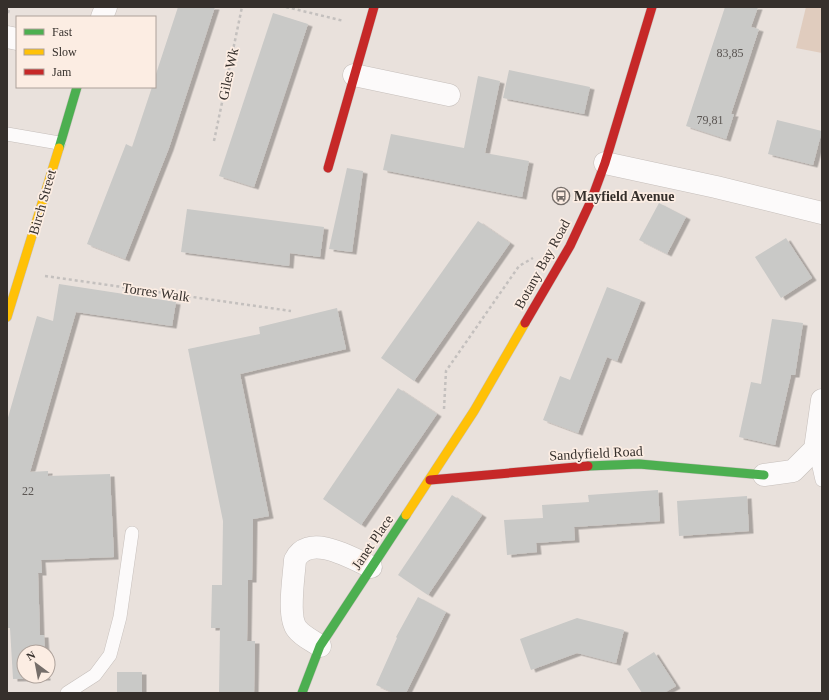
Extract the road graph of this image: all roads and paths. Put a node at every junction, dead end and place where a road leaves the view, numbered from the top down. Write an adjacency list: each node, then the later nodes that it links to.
1 (242, 7): 10 (path, Giles Wk)
2 (286, 7): 5 (path)
3 (374, 7): 5 (street)
4 (652, 7): 12 (street, Botany Bay Road)
5 (368, 27): 6 (street)
6 (354, 75): 8 (street); 13 (street)
7 (77, 88): 11 (street, Birch Street)
8 (449, 95)
9 (7, 134): 11 (lane)
10 (214, 141)
11 (59, 143): 16 (street, Birch Street)
12 (605, 163): 14 (street); 20 (street, Botany Bay Road)
13 (328, 168)
14 (822, 212)
15 (540, 255): 21 (path)
16 (21, 273): 17 (path, Torres Walk); 18 (street, Birch Street)
17 (291, 311)
18 (7, 317)
19 (822, 400): 22 (street)
20 (474, 411): 24 (street, Janet Place)
21 (443, 417)
22 (815, 449): 23 (street); 25 (lane)
23 (764, 475): 24 (street, Sandyfield Road)
24 (430, 480): 27 (street, Janet Place)
25 (822, 480)
26 (132, 533): 29 (lane)
27 (372, 567): 28 (street, Janet Place); 28 (street)
28 (320, 646): 30 (street, Janet Place)
29 (67, 693)
30 (302, 693)

